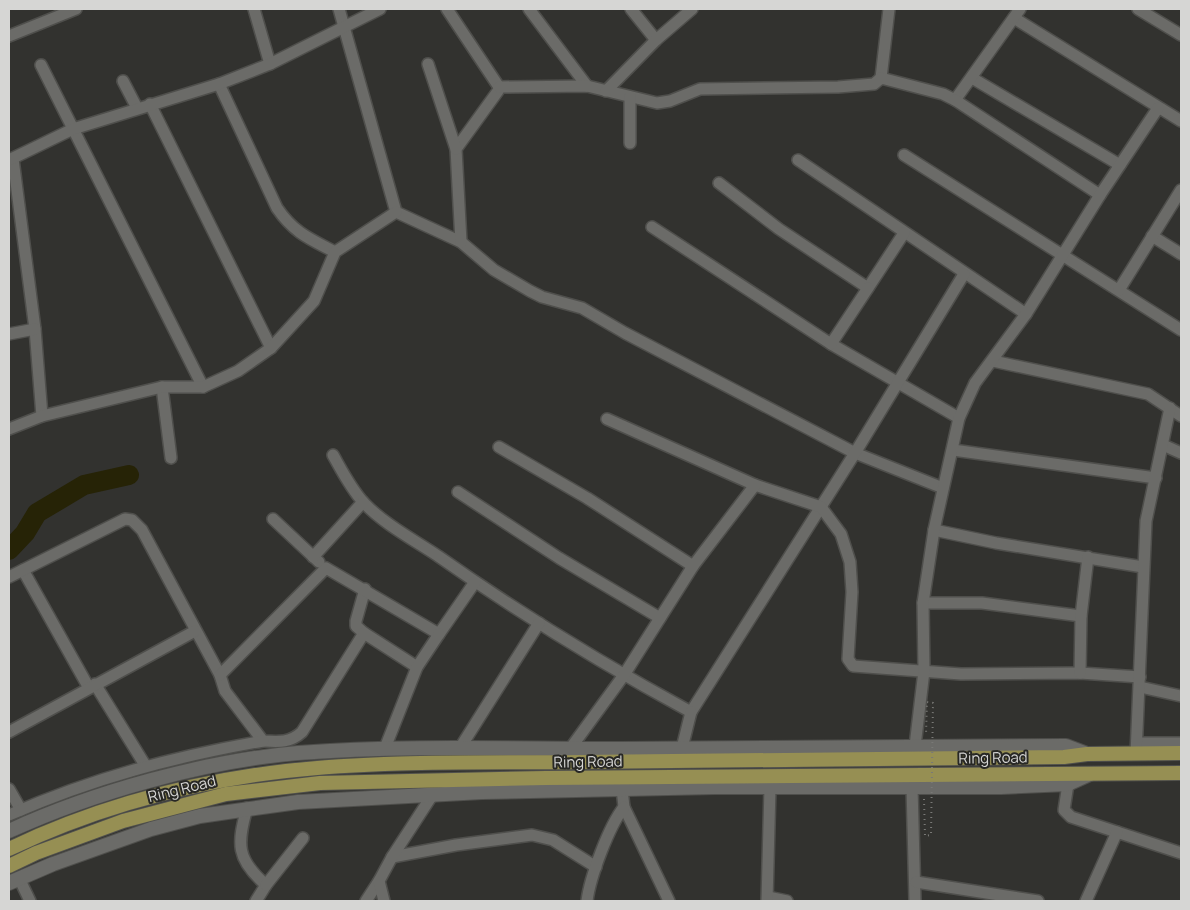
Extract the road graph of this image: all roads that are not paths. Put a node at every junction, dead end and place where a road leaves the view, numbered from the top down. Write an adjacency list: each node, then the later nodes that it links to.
1 (76, 9): 11 (street)
2 (254, 9): 17 (street)
3 (339, 9): 13 (street)
4 (380, 9): 13 (street)
5 (447, 9): 25 (street)
6 (529, 9): 24 (street)
7 (631, 9): 16 (street)
8 (692, 9): 16 (street)
9 (889, 9): 20 (street)
10 (1138, 9): 14 (street)
11 (53, 13): 15 (street)
12 (1017, 13): 21 (street); 31 (street)
13 (344, 28): 17 (street); 43 (street)
14 (1181, 35)
15 (9, 36)
16 (656, 40): 26 (street)
17 (270, 64): 23 (street)
18 (428, 64): 35 (street)
19 (41, 65): 33 (street)
20 (881, 78): 27 (street); 28 (street)
21 (972, 78): 28 (street); 39 (street)
22 (123, 81): 30 (street)
23 (219, 84): 29 (street); 48 (street)
24 (587, 86): 25 (street); 26 (street)
25 (499, 87): 35 (street)
26 (606, 91): 27 (street)
27 (630, 97): 34 (street)
28 (955, 100): 42 (street)
29 (150, 104): 30 (street); 59 (street)
30 (138, 108): 33 (street)
31 (1158, 108): 32 (street); 39 (street)
32 (1181, 122)
33 (73, 129): 37 (street); 63 (street)
34 (630, 143)
35 (456, 149): 47 (street)
36 (904, 155): 50 (street)
37 (11, 160): 55 (street)
38 (798, 160): 45 (street)
39 (1120, 165): 42 (street)
40 (719, 183): 52 (street)
41 (1181, 190): 46 (street)
42 (1100, 195): 50 (street)
43 (396, 212): 47 (street); 48 (street)
44 (652, 227): 58 (street)
45 (904, 233): 51 (street); 52 (street)
46 (1152, 236): 49 (street); 53 (street)
47 (461, 242): 73 (street)
48 (336, 252): 59 (street)
49 (1181, 254)
50 (1064, 256): 53 (street); 54 (street)
51 (964, 274): 54 (street); 61 (street)
52 (868, 288): 58 (street)
53 (1119, 290): 56 (street)
54 (1026, 314): 60 (street)
55 (35, 329): 57 (street); 65 (street)
56 (1181, 330)
57 (9, 334)
58 (831, 344): 61 (street)
59 (270, 348): 63 (street)
60 (993, 361): 64 (street); 67 (street)
61 (897, 382): 67 (street); 73 (street)
62 (162, 387): 63 (street); 65 (street); 76 (street)
63 (203, 387)
64 (1170, 408): 66 (street); 70 (street)
65 (42, 416): 69 (street)
66 (1181, 416)
67 (959, 418): 72 (street)
68 (608, 419): 78 (street)
69 (9, 429)
70 (1163, 445): 74 (street); 77 (street)
71 (498, 447): 87 (street)
72 (953, 450): 77 (street); 79 (street)
73 (855, 453): 79 (street); 82 (street)
74 (1181, 453)
75 (333, 455): 81 (street)
76 (171, 458)
77 (1156, 478): 88 (street)
78 (755, 485): 82 (street); 87 (street)
79 (943, 488): 84 (street)
80 (458, 492): 96 (street)
81 (363, 502): 85 (street); 92 (street)
82 (821, 507): 102 (street); 109 (street)
83 (273, 519): 85 (street)
84 (934, 530): 86 (street); 94 (street)
85 (313, 557): 89 (street)
86 (1088, 557): 88 (street); 95 (street)
87 (693, 566): 96 (street)
88 (1142, 567): 106 (street)
89 (326, 568): 93 (street); 104 (street)
90 (23, 570): 91 (street); 98 (street); 107 (street)
91 (9, 577)
92 (475, 582): 97 (street); 100 (street)
93 (365, 589): 99 (street); 100 (street)
94 (923, 603): 95 (street); 102 (street)
95 (1081, 616): 103 (street)
96 (660, 618): 105 (street)
97 (539, 623): 105 (street); 115 (street)
98 (195, 631): 104 (street); 107 (street)
99 (364, 633): 101 (street); 111 (street)
100 (439, 634): 101 (street)
101 (417, 667): 114 (street)
102 (924, 671): 103 (street); 113 (street)
103 (1080, 673): 106 (street)
104 (220, 675): 111 (street)
105 (624, 675): 109 (street); 118 (street)
106 (1140, 682): 108 (street); 117 (street)
107 (92, 686): 110 (street); 121 (street)
108 (1181, 696)
109 (691, 712): 116 (street)
110 (9, 732)
111 (264, 741): 121 (street)
112 (1181, 743): 117 (street)
113 (915, 746): 116 (street); 120 (street)
114 (385, 748): 115 (street); 134 (street)
115 (460, 748): 118 (street)
116 (682, 748): 118 (street)
117 (1136, 748): 119 (highway, Ring Road); 120 (highway, Ring Road)
118 (570, 749)
119 (1181, 753)
120 (1087, 754): 137 (highway, Ring Road)
121 (145, 765): 132 (street)
122 (1093, 773): 123 (highway, Ring Road); 124 (street); 140 (highway, Ring Road)
123 (1181, 773)
124 (1068, 784): 126 (street); 135 (street)
125 (770, 787): 126 (street); 128 (street); 146 (street)
126 (912, 787): 144 (street)
127 (9, 789): 132 (street)
128 (622, 789): 129 (street); 130 (street)
129 (433, 794): 131 (street); 139 (street)
130 (624, 807): 141 (street); 152 (street)
131 (246, 808): 142 (street); 145 (street)
132 (21, 810): 133 (street)
133 (9, 815)
134 (9, 831)
135 (1117, 832): 138 (street); 156 (street)
136 (303, 838): 145 (street)
137 (9, 850)
138 (1181, 853)
139 (392, 857): 141 (street); 143 (street)
140 (9, 866)
141 (596, 867): 151 (street)
142 (14, 881): 147 (street)
143 (380, 881): 149 (street); 150 (street)
144 (916, 882): 154 (street); 155 (street)
145 (266, 885): 148 (street)
146 (768, 899): 153 (street)
147 (30, 901)
148 (256, 901)
149 (366, 901)
150 (384, 901)
151 (587, 901)
152 (669, 901)
153 (787, 901)
154 (915, 901)
155 (1038, 901)
156 (1086, 901)

